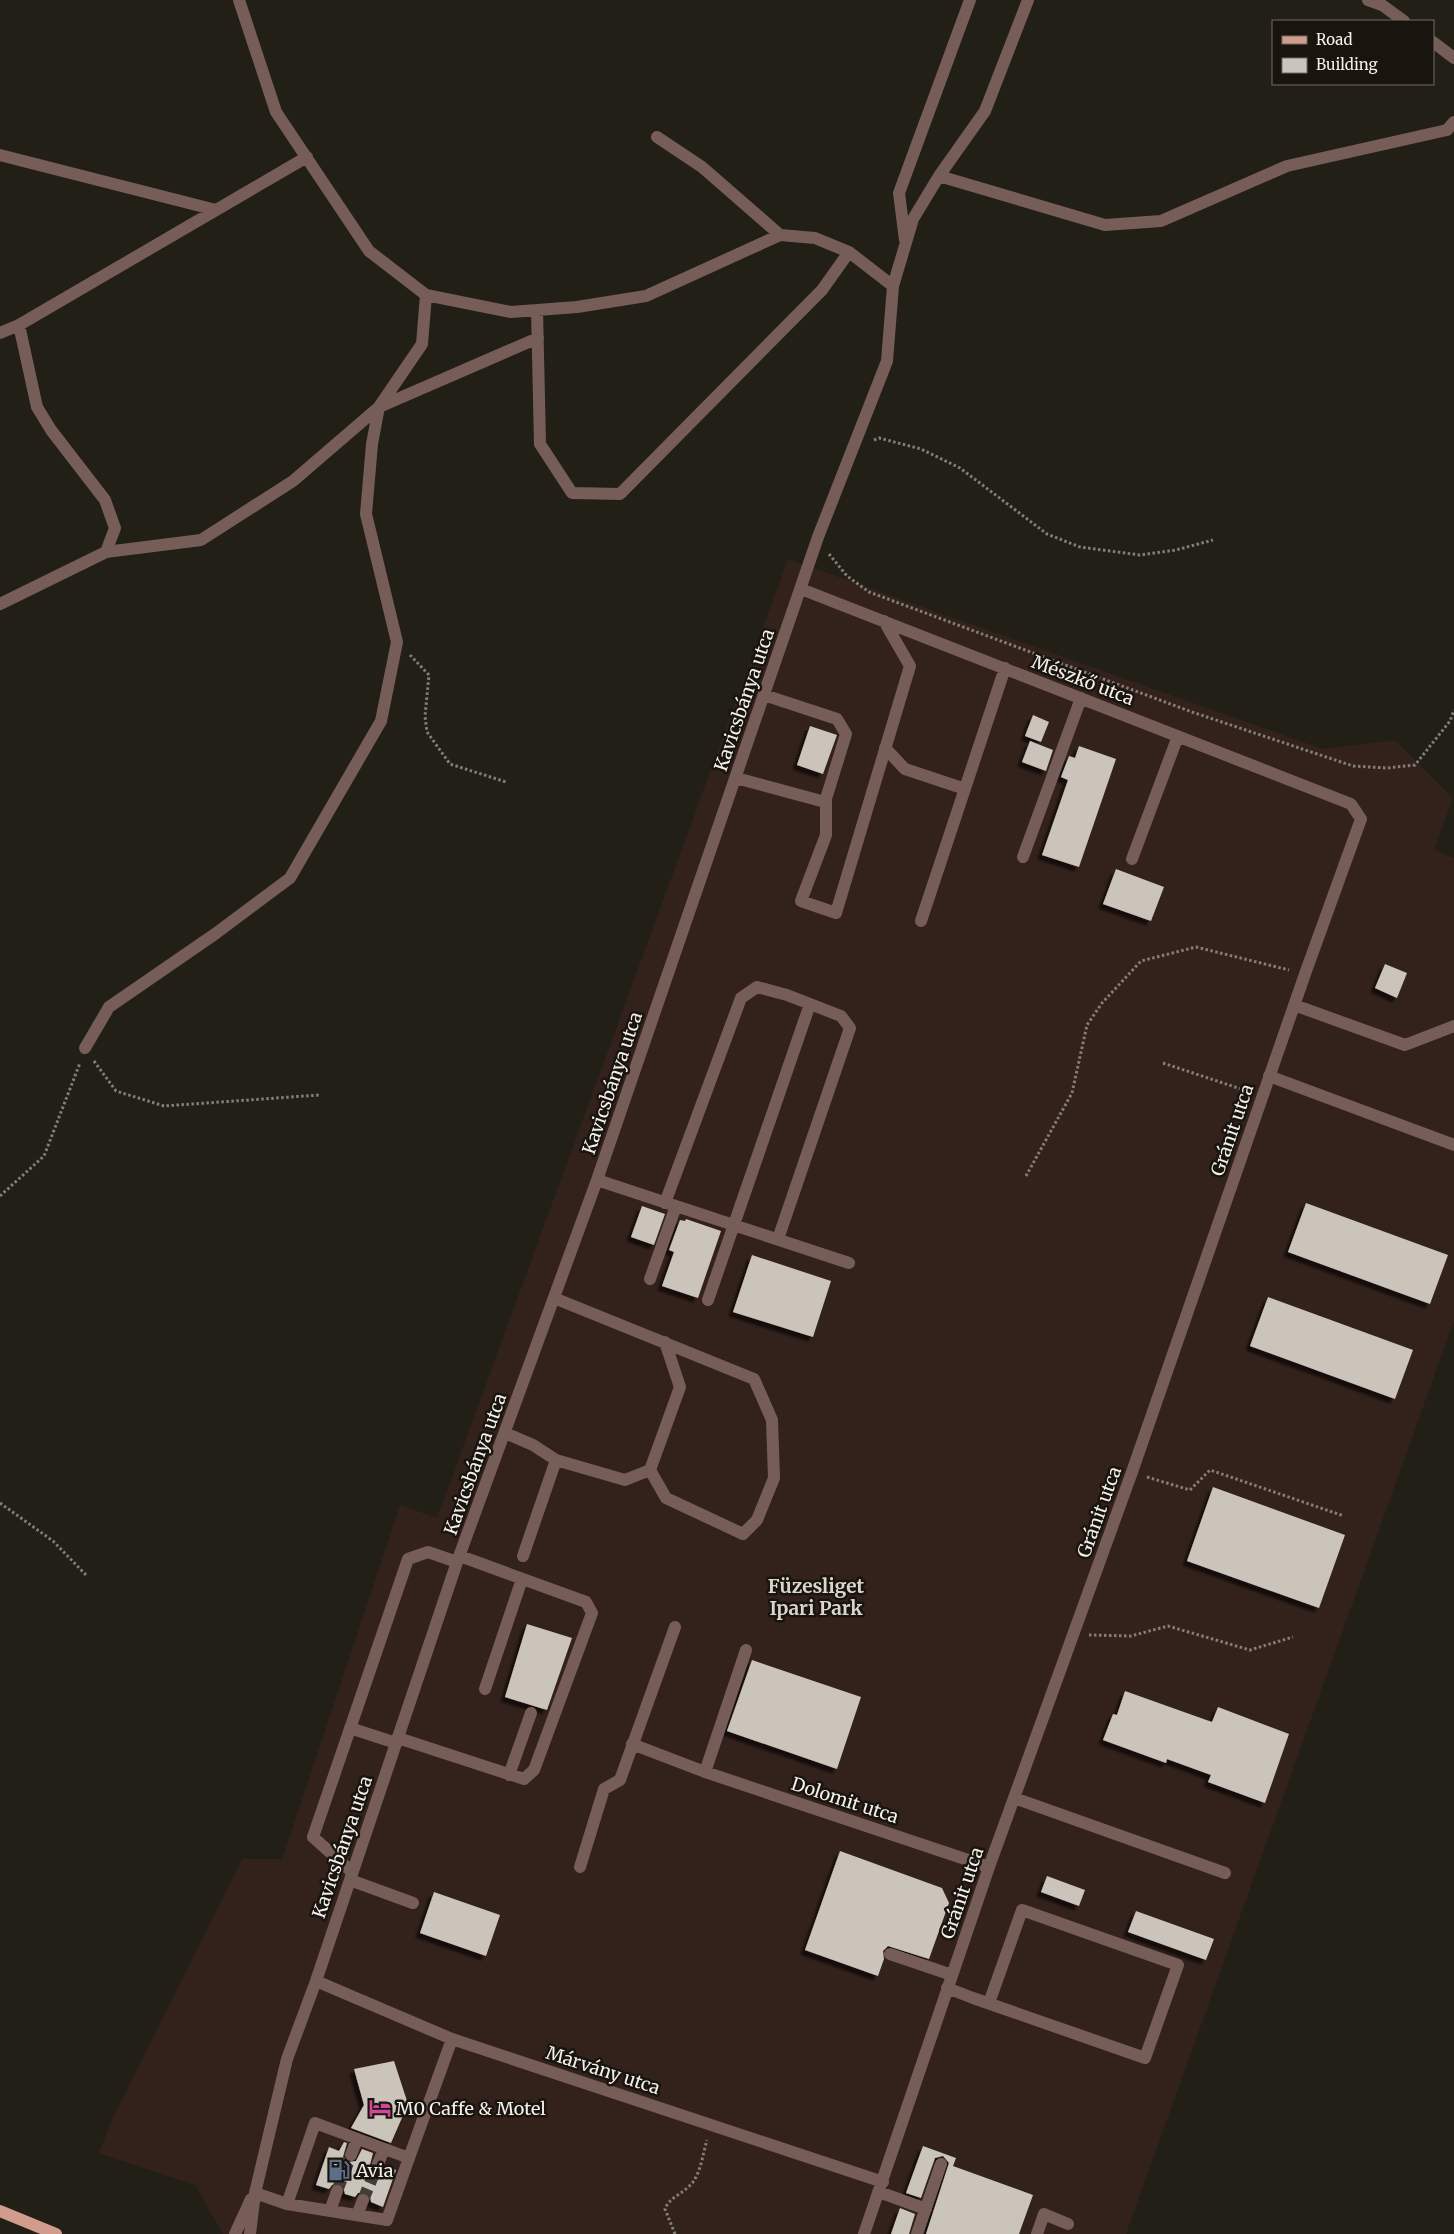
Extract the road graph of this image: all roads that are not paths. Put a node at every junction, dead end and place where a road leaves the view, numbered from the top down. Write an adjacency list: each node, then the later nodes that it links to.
1 (239, 0): 11 (street)
2 (970, 0): 15 (street)
3 (1028, 0): 12 (street, Kavicsbánya utca)
4 (1368, 0): 5 (street)
5 (1403, 20)
6 (1434, 43): 7 (street)
7 (1454, 58)
8 (1454, 122): 12 (street)
9 (656, 137): 14 (street)
10 (0, 155): 13 (street)
11 (307, 158): 13 (street); 18 (street)
12 (939, 176): 15 (street, Kavicsbánya utca)
13 (216, 210): 20 (street)
14 (780, 235): 16 (street); 19 (street)
15 (906, 245): 17 (street, Kavicsbánya utca)
16 (849, 252): 17 (street); 22 (street)
17 (893, 286): 25 (street, Kavicsbánya utca)
18 (426, 295): 19 (street); 23 (street)
19 (537, 310): 22 (street)
20 (19, 325): 21 (street); 24 (street)
21 (0, 333)
22 (538, 338): 23 (street)
23 (379, 407): 24 (street); 43 (street)
24 (106, 552): 26 (street)
25 (801, 589): 27 (street, Mészkő utca); 29 (street, Kavicsbánya utca)
26 (0, 604)
27 (884, 621): 28 (street, Mészkő utca); 32 (street)
28 (1005, 668): 30 (street, Mészkő utca); 34 (street)
29 (764, 695): 33 (street, Kavicsbánya utca); 35 (street)
30 (1081, 698): 31 (street, Mészkő utca); 37 (street)
31 (1178, 736): 36 (street, Mészkő utca); 38 (street)
32 (885, 748): 34 (street); 35 (street)
33 (736, 778): 35 (street); 46 (street, Kavicsbánya utca)
34 (965, 789): 39 (street)
35 (826, 799)
36 (1351, 804): 41 (street, Gránit utca)
37 (1023, 857)
38 (1132, 859)
39 (921, 921)
40 (810, 1004): 47 (street); 48 (street); 49 (street)
41 (1294, 1005): 42 (street); 44 (street, Gránit utca)
42 (1454, 1026)
43 (85, 1048)
44 (1269, 1076): 45 (street); 70 (street, Gránit utca)
45 (1454, 1145)
46 (597, 1180): 47 (street); 52 (street, Kavicsbánya utca)
47 (671, 1204): 48 (street); 51 (street)
48 (732, 1224): 49 (street); 53 (street)
49 (778, 1239): 50 (street)
50 (849, 1263)
51 (650, 1279)
52 (554, 1298): 54 (street); 55 (street, Kavicsbánya utca)
53 (708, 1300)
54 (664, 1342): 57 (street); 57 (street)
55 (505, 1433): 56 (street); 59 (street, Kavicsbánya utca)
56 (556, 1460): 57 (street); 58 (street)
57 (650, 1470)
58 (523, 1556)
59 (459, 1559): 60 (street); 65 (street); 66 (street, Kavicsbánya utca)
60 (522, 1579): 63 (street); 69 (street)
61 (674, 1627): 67 (street)
62 (746, 1650): 68 (street)
63 (485, 1689)
64 (531, 1712): 69 (street)
65 (350, 1728): 66 (street); 74 (street)
66 (397, 1740): 69 (street); 74 (street, Kavicsbánya utca)
67 (632, 1744): 68 (street, Dolomit utca); 71 (street)
68 (704, 1772): 72 (street, Dolomit utca)
69 (509, 1775)
70 (1014, 1798): 72 (street, Gránit utca); 73 (street)
71 (580, 1867)
72 (989, 1867): 77 (street, Gránit utca)
73 (1225, 1873)
74 (351, 1876): 75 (street); 78 (street, Kavicsbánya utca)
75 (413, 1904)
76 (890, 1954): 77 (street)
77 (952, 1975): 79 (street, Gránit utca)
78 (316, 1982): 81 (street, Márvány utca); 90 (street, Kavicsbánya utca)
79 (947, 1988): 80 (street); 88 (street, Gránit utca)
80 (989, 2003): 80 (street)
81 (452, 2039): 85 (street); 88 (street, Márvány utca)
82 (357, 2139): 83 (street); 84 (street); 92 (street)
83 (384, 2149): 85 (street); 86 (street)
84 (351, 2155)
85 (409, 2158): 96 (street)
86 (378, 2164)
87 (941, 2164): 93 (street)
88 (881, 2187): 93 (street, Márvány utca); 101 (street, Gránit utca)
89 (337, 2191): 95 (street)
90 (255, 2192): 92 (street); 99 (street, Kavicsbánya utca); 100 (street, Kavicsbánya utca)
91 (363, 2200): 96 (street)
92 (287, 2204): 95 (street)
93 (926, 2209): 102 (street)
94 (0, 2211): 98 (main road)
95 (330, 2211): 96 (street)
96 (357, 2215)
97 (1068, 2224): 103 (street)
98 (52, 2233)
99 (235, 2234)
100 (250, 2234)
101 (864, 2234)
102 (917, 2234)
103 (1037, 2234)

